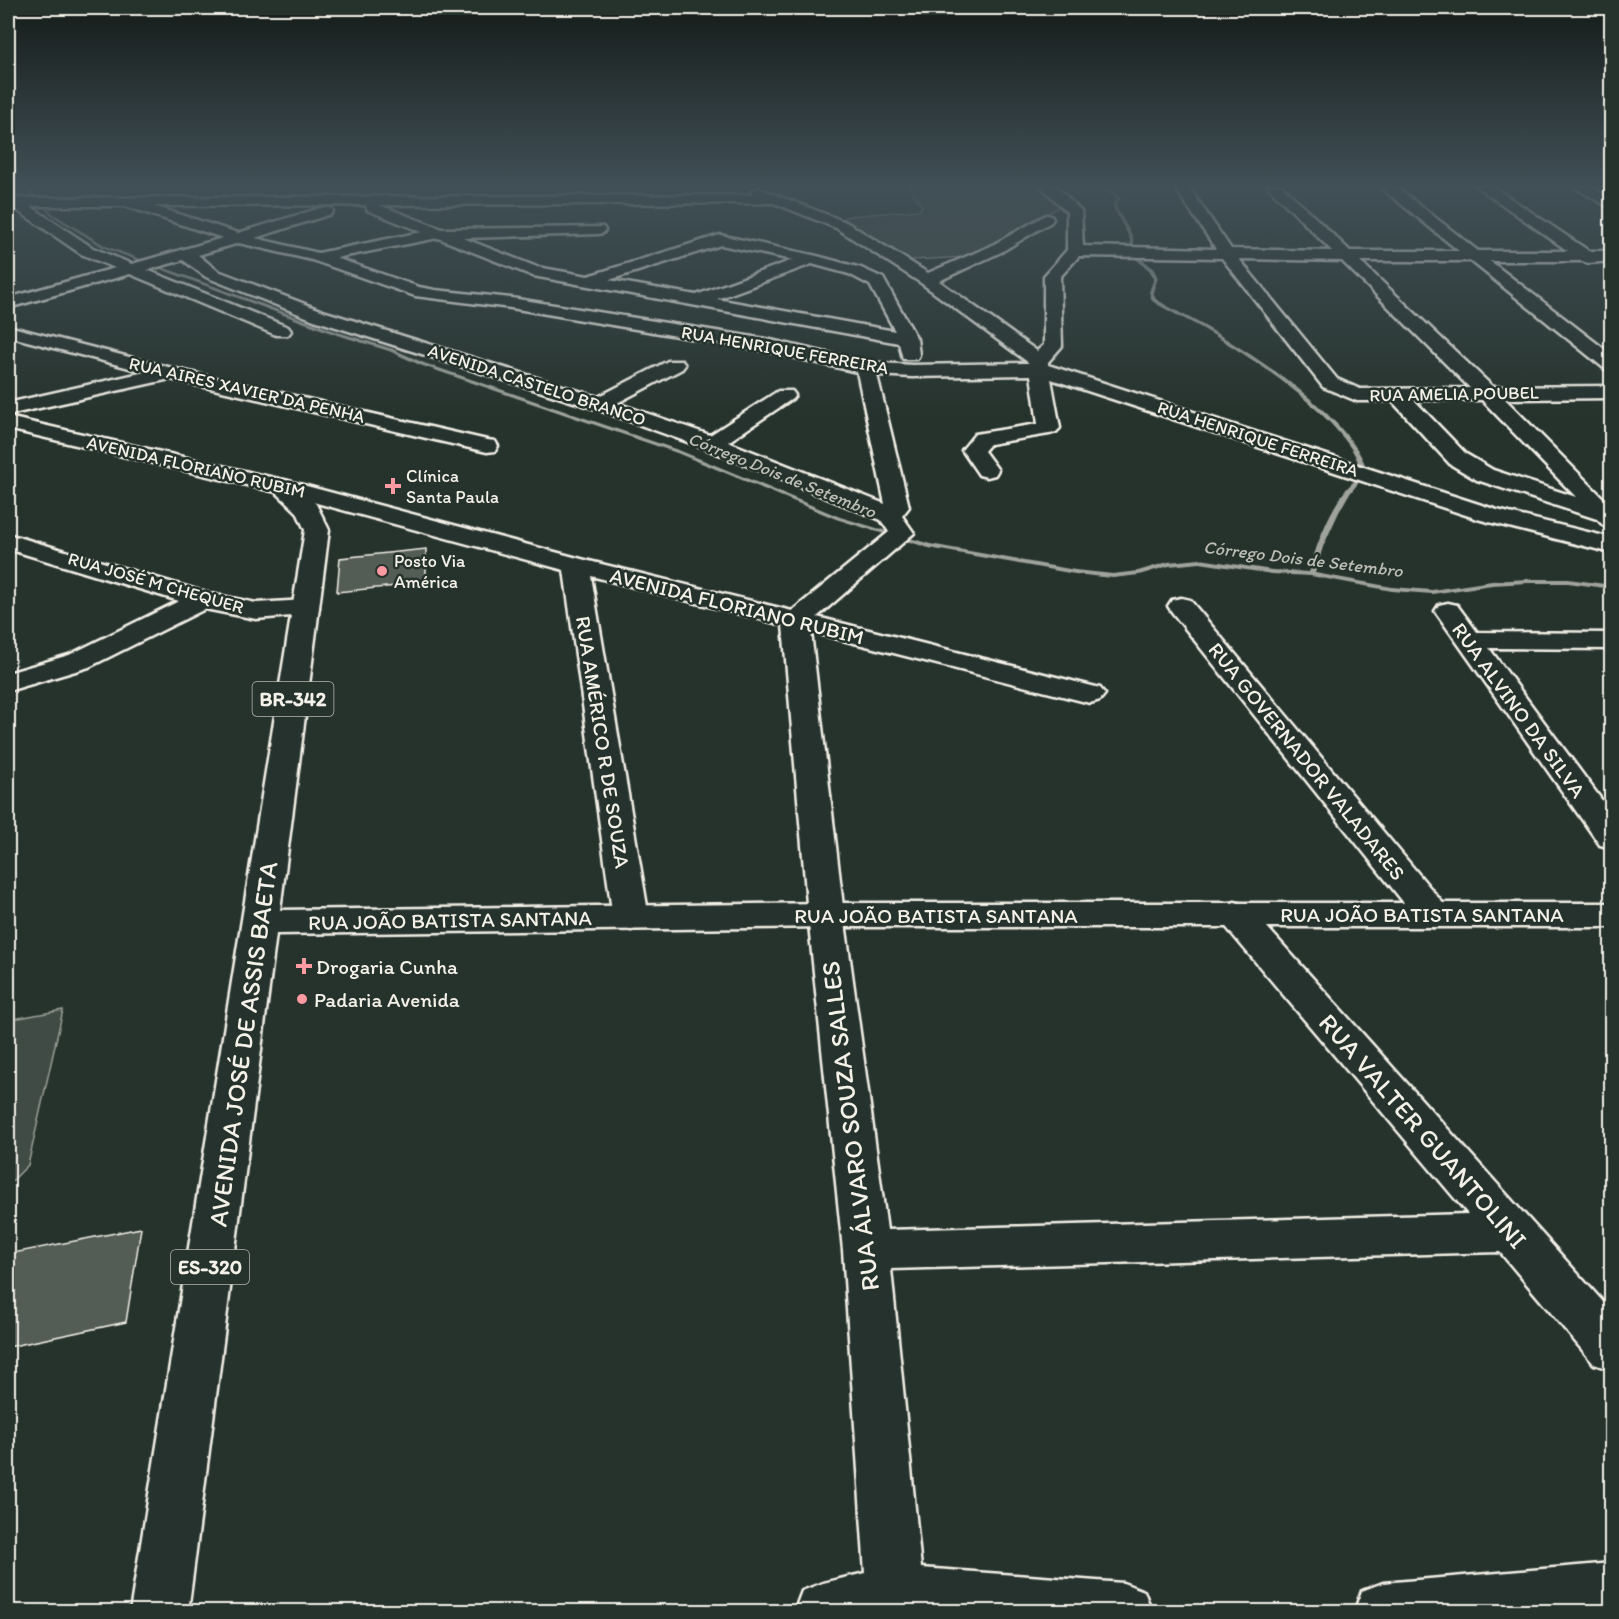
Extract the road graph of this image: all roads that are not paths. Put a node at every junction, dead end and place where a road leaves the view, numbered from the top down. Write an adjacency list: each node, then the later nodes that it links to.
1 (113, 262): 16 (street)
2 (158, 262): 16 (street)
3 (196, 262): 37 (street, AVENIDA CASTELO BRANCO)
4 (330, 262): 30 (street, RUA HENRIQUE FERREIRA)
5 (508, 262): 17 (street)
6 (547, 262): 17 (street)
7 (652, 262): 19 (street)
8 (804, 262): 20 (street)
9 (820, 262): 24 (street)
10 (898, 262): 18 (street)
11 (968, 262): 18 (street)
12 (1065, 262): 28 (street)
13 (1233, 262): 35 (street, RUA AMELIA POUBEL)
14 (1354, 262): 34 (street)
15 (1479, 262): 25 (street)
16 (131, 269): 21 (street); 23 (street)
17 (533, 271): 19 (street)
18 (927, 280): 28 (street)
19 (588, 282): 20 (street)
20 (697, 301): 24 (street)
21 (8, 303)
22 (8, 331): 32 (street, RUA AIRES XAVIER DA PENHA)
23 (282, 331)
24 (908, 339): 31 (street)
25 (1590, 348): 26 (street); 29 (street)
26 (1611, 348)
27 (675, 365): 37 (street)
28 (1039, 365): 31 (street, RUA HENRIQUE FERREIRA); 42 (street); 49 (street, RUA HENRIQUE FERREIRA)
29 (1611, 365)
30 (866, 368): 31 (street, RUA HENRIQUE FERREIRA); 46 (street)
31 (912, 371)
32 (170, 373): 38 (street); 41 (street, RUA AIRES XAVIER DA PENHA)
33 (1611, 392): 34 (street, RUA AMELIA POUBEL)
34 (1488, 394): 35 (street, RUA AMELIA POUBEL); 45 (street)
35 (1398, 395): 45 (street)
36 (785, 396): 40 (street)
37 (600, 404): 40 (street, AVENIDA CASTELO BRANCO)
38 (8, 410)
39 (8, 423): 43 (street, AVENIDA FLORIANO RUBIM)
40 (712, 443): 46 (street, AVENIDA CASTELO BRANCO)
41 (487, 446)
42 (987, 470)
43 (284, 487): 44 (street, AVENIDA FLORIANO RUBIM); 47 (street)
44 (385, 514): 47 (street, AVENIDA FLORIANO RUBIM); 50 (street, AVENIDA FLORIANO RUBIM)
45 (1608, 517)
46 (896, 524): 55 (street)
47 (317, 530): 53 (street, AVENIDA JOSÉ DE ASSIS BAETA / BR-342)
48 (8, 541): 51 (street, RUA JOSÉ M CHEQUER)
49 (1611, 546)
50 (576, 566): 55 (street, AVENIDA FLORIANO RUBIM); 65 (street, RUA AMÉRICO R DE SOUZA)
51 (202, 600): 53 (street, RUA JOSÉ M CHEQUER); 58 (street)
52 (1181, 606): 63 (street, RUA GOVERNADOR VALADARES)
53 (306, 608): 66 (street, AVENIDA JOSÉ DE ASSIS BAETA / BR-342)
54 (1448, 611): 56 (street, RUA ALVINO DA SILVA)
55 (796, 621): 59 (street, AVENIDA FLORIANO RUBIM); 62 (street, RUA ÁLVARO SOUZA SALLES)
56 (1469, 640): 57 (street); 60 (street, RUA ALVINO DA SILVA)
57 (1611, 641)
58 (8, 682)
59 (1090, 694)
60 (1611, 838)
61 (1235, 914): 62 (street, RUA JOÃO BATISTA SANTANA); 63 (street, RUA JOÃO BATISTA SANTANA); 67 (street, RUA VALTER GUANTOLINI)
62 (826, 915): 65 (street, RUA JOÃO BATISTA SANTANA); 68 (street, RUA ÁLVARO SOUZA SALLES)
63 (1432, 915): 64 (street, RUA JOÃO BATISTA SANTANA)
64 (1611, 915)
65 (631, 918): 66 (street, RUA JOÃO BATISTA SANTANA)
66 (261, 922): 73 (street, AVENIDA JOSÉ DE ASSIS BAETA / ES-320)
67 (1511, 1232): 68 (street); 69 (street, RUA VALTER GUANTOLINI)
68 (866, 1250): 71 (street, RUA ÁLVARO SOUZA SALLES)
69 (1611, 1348)
70 (1611, 1592): 72 (street)
71 (895, 1595): 74 (street); 75 (street)
72 (1467, 1608): 76 (street)
73 (159, 1611)
74 (823, 1611)
75 (1123, 1611)
76 (1383, 1611)

